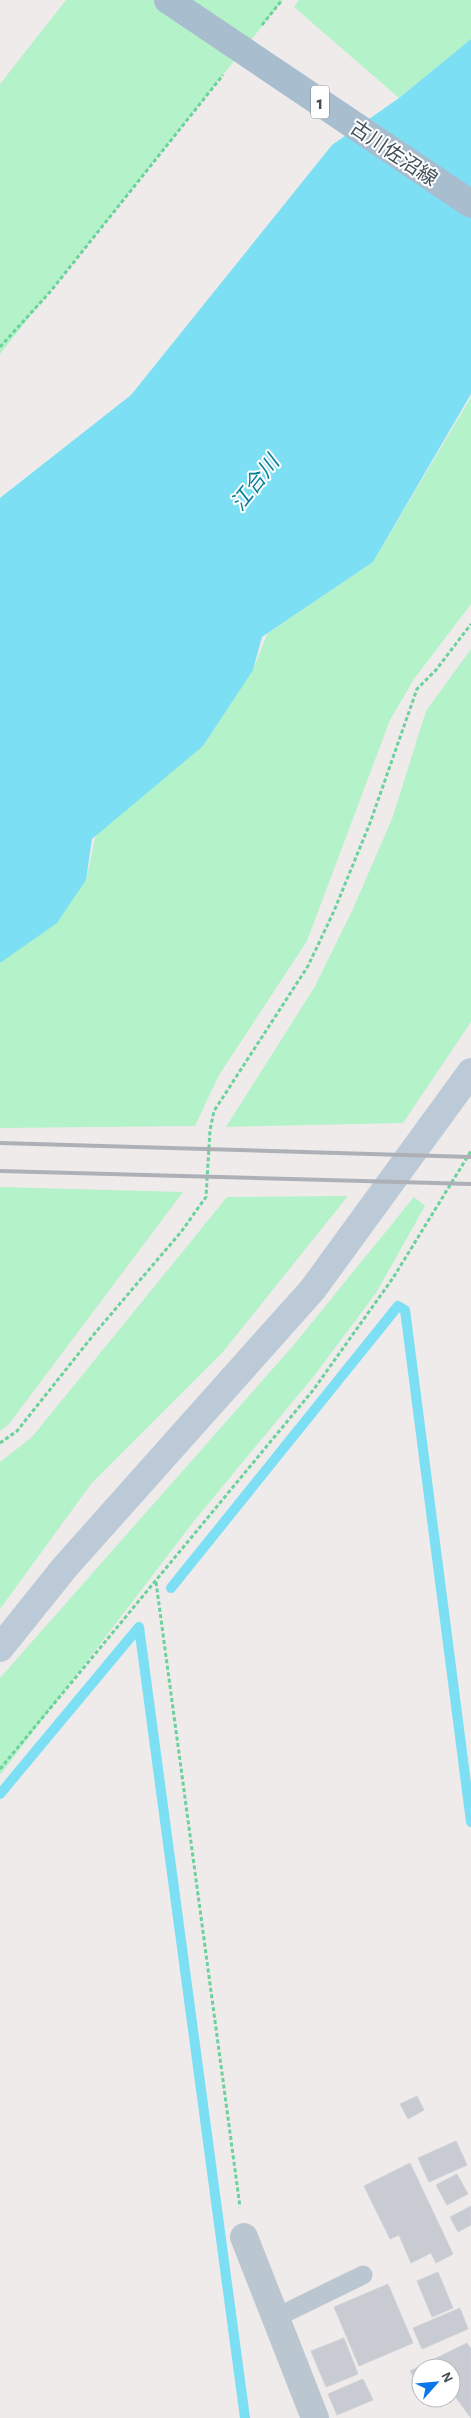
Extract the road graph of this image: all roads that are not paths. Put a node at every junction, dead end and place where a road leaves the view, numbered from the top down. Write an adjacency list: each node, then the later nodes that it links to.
1 (168, 0): 2 (main road, 古川佐沼線 / 1)
2 (471, 204)
3 (471, 1072): 4 (street)
4 (0, 1648)
5 (244, 2237): 7 (street)
6 (363, 2275): 7 (lane)
7 (275, 2318): 8 (street)
8 (315, 2418)

